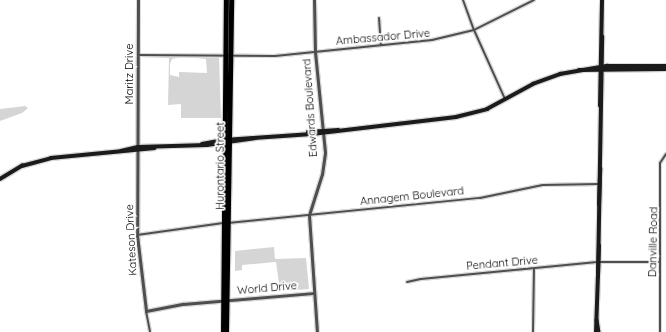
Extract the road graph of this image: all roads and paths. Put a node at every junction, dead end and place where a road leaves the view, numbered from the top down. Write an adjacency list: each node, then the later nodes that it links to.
1 (138, 0): 12 (street, Maritz Drive)
2 (226, 0): 13 (main road, Hurontario Street)
3 (231, 0): 13 (main road, Hurontario Street)
4 (314, 0): 11 (street, Edwards Boulevard)
5 (463, 0): 9 (street)
6 (534, 0): 9 (street, Ambassador Drive)
7 (602, 0): 15 (main road)
8 (379, 18): 10 (street)
9 (474, 30): 10 (street, Ambassador Drive); 17 (street)
10 (381, 44): 11 (street, Ambassador Drive)
11 (315, 52): 13 (street, Ambassador Drive); 18 (street, Edwards Boulevard)
12 (138, 55): 13 (street, Ambassador Drive); 20 (street, Maritz Drive)
13 (228, 55): 19 (main road, Hurontario Street)
14 (666, 66): 15 (main road)
15 (601, 69): 16 (main road); 17 (main road); 23 (main road)
16 (666, 69)
17 (506, 99): 18 (main road)
18 (322, 131): 19 (main road); 24 (street, Edwards Boulevard)
19 (227, 141): 20 (main road); 25 (main road, Hurontario Street)
20 (138, 149): 22 (main road); 26 (street, Kateson Drive)
21 (666, 154): 28 (street, Danville Road)
22 (0, 179)
23 (599, 184): 24 (street, Annagem Boulevard); 27 (main road)
24 (309, 215): 25 (street, Annagem Boulevard); 31 (street, Edwards Boulevard)
25 (226, 223): 26 (street, Annagem Boulevard); 32 (main road, Hurontario Street)
26 (137, 235): 33 (street, Kateson Drive)
27 (598, 262): 28 (street, Pendant Drive); 29 (street, Pendant Drive); 39 (main road)
28 (660, 262): 40 (street, Danville Road)
29 (534, 269): 30 (street, Pendant Drive); 38 (street)
30 (407, 282)
31 (313, 293): 32 (street, World Drive); 37 (street, Edwards Boulevard)
32 (225, 300): 33 (street, World Drive); 35 (main road, Hurontario Street); 36 (main road, Hurontario Street)
33 (146, 311): 34 (street, Kateson Drive)
34 (150, 332)
35 (223, 332)
36 (226, 332)
37 (317, 332)
38 (533, 332)
39 (597, 332)
40 (660, 332)

